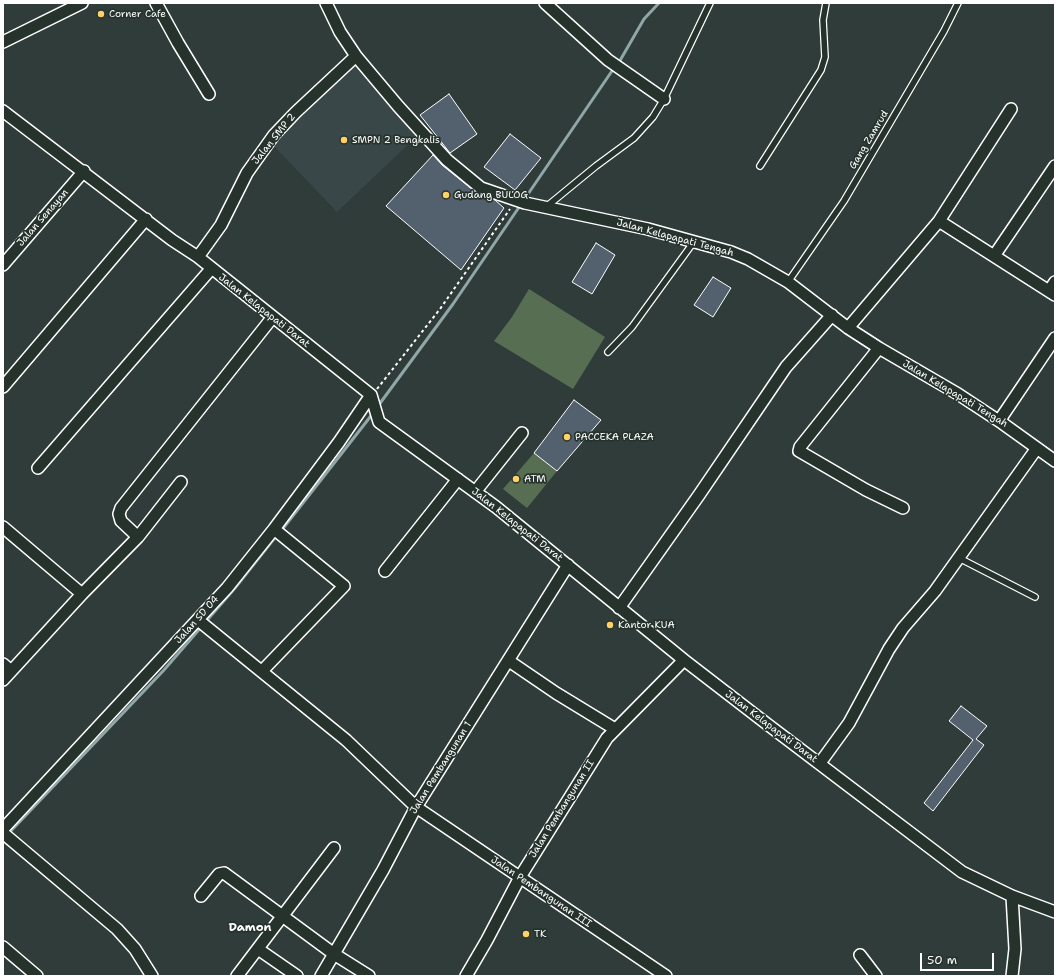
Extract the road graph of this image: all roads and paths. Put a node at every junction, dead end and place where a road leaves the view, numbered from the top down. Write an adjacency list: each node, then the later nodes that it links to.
1 (82, 3): 8 (street)
2 (156, 3): 10 (street)
3 (326, 3): 9 (street, Jalan Kelapapati Tengah)
4 (545, 3): 11 (street)
5 (710, 3): 11 (lane)
6 (826, 3): 14 (lane)
7 (958, 3): 26 (lane, Gang Zamrud)
8 (3, 42)
9 (356, 56): 17 (street, Jalan Kelapapati Tengah); 23 (street, Jalan SMP 2)
10 (209, 94)
11 (664, 99): 18 (lane)
12 (1011, 109): 20 (street)
13 (3, 111): 16 (street, Jalan Kelapapati Darat)
14 (760, 166)
15 (1055, 166): 22 (street)
16 (84, 171): 19 (street, Jalan Kelapapati Darat); 24 (street, Jalan Senayan)
17 (521, 202): 18 (street, Jalan Kelapapati Tengah); 35 (path)
18 (546, 207): 21 (street, Jalan Kelapapati Tengah)
19 (146, 219): 23 (street, Jalan Kelapapati Darat); 34 (street)
20 (939, 221): 22 (street); 30 (street)
21 (693, 242): 26 (street, Jalan Kelapapati Tengah); 33 (lane)
22 (994, 256): 27 (street)
23 (198, 257): 25 (street, Jalan Kelapapati Darat)
24 (3, 265)
25 (211, 269): 29 (street, Jalan Kelapapati Darat); 40 (street)
26 (788, 282): 28 (street, Jalan Kelapapati Tengah)
27 (1053, 290)
28 (832, 315): 30 (street, Jalan Kelapapati Tengah); 53 (street)
29 (272, 318): 35 (street, Jalan Kelapapati Darat); 47 (street)
30 (848, 328): 32 (street, Jalan Kelapapati Tengah)
31 (1055, 338): 36 (street)
32 (879, 348): 36 (street, Jalan Kelapapati Tengah); 44 (street)
33 (608, 352)
34 (3, 387)
35 (371, 396): 41 (street, Jalan Kelapapati Darat); 46 (street, Jalan SD 04)
36 (999, 421): 38 (street, Jalan Kelapapati Tengah)
37 (522, 434): 43 (street)
38 (1037, 448): 39 (street, Jalan Kelapapati Tengah); 48 (street)
39 (1055, 461)
40 (38, 468)
41 (458, 480): 43 (street, Jalan Kelapapati Darat); 50 (street)
42 (181, 482): 47 (street)
43 (475, 492): 49 (street, Jalan Kelapapati Darat)
44 (903, 508)
45 (3, 527): 51 (street)
46 (277, 531): 54 (street, Jalan SD 04); 58 (street)
47 (138, 538): 51 (street)
48 (959, 558): 52 (lane); 61 (street)
49 (568, 565): 53 (street, Jalan Kelapapati Darat); 56 (street, Jalan Pembangunan 1)
50 (385, 571)
51 (82, 594): 57 (street)
52 (1035, 597)
53 (619, 608): 55 (street, Jalan Kelapapati Darat)
54 (203, 623): 58 (street, Jalan Pembangunan III); 63 (street, Jalan SD 04)
55 (684, 660): 60 (street, Jalan Pembangunan II); 61 (street, Jalan Kelapapati Darat)
56 (509, 661): 60 (street); 62 (street, Jalan Pembangunan 1)
57 (7, 668): 59 (street)
58 (262, 671): 62 (street, Jalan Pembangunan III)
59 (3, 680)
60 (615, 729): 65 (street, Jalan Pembangunan II)
61 (820, 763): 67 (street, Jalan Kelapapati Darat)
62 (416, 807): 65 (street, Jalan Pembangunan III); 72 (street, Jalan Pembangunan 1)
63 (5, 833): 75 (street)
64 (334, 848): 69 (street)
65 (520, 877): 80 (street, Jalan Pembangunan II); 81 (street, Jalan Pembangunan III)
66 (201, 896): 69 (street)
67 (1012, 896): 68 (street, Jalan Kelapapati Darat); 83 (street)
68 (1055, 912)
69 (283, 915): 71 (street); 72 (street)
70 (3, 947): 74 (street)
71 (258, 949): 76 (street); 77 (street)
72 (334, 954): 78 (street, Jalan Pembangunan 1); 79 (street)
73 (860, 955): 82 (street)
74 (37, 976)
75 (152, 976)
76 (237, 976)
77 (297, 976)
78 (321, 976)
79 (368, 976)
80 (466, 976)
81 (666, 976)
82 (876, 976)
83 (1012, 976)

